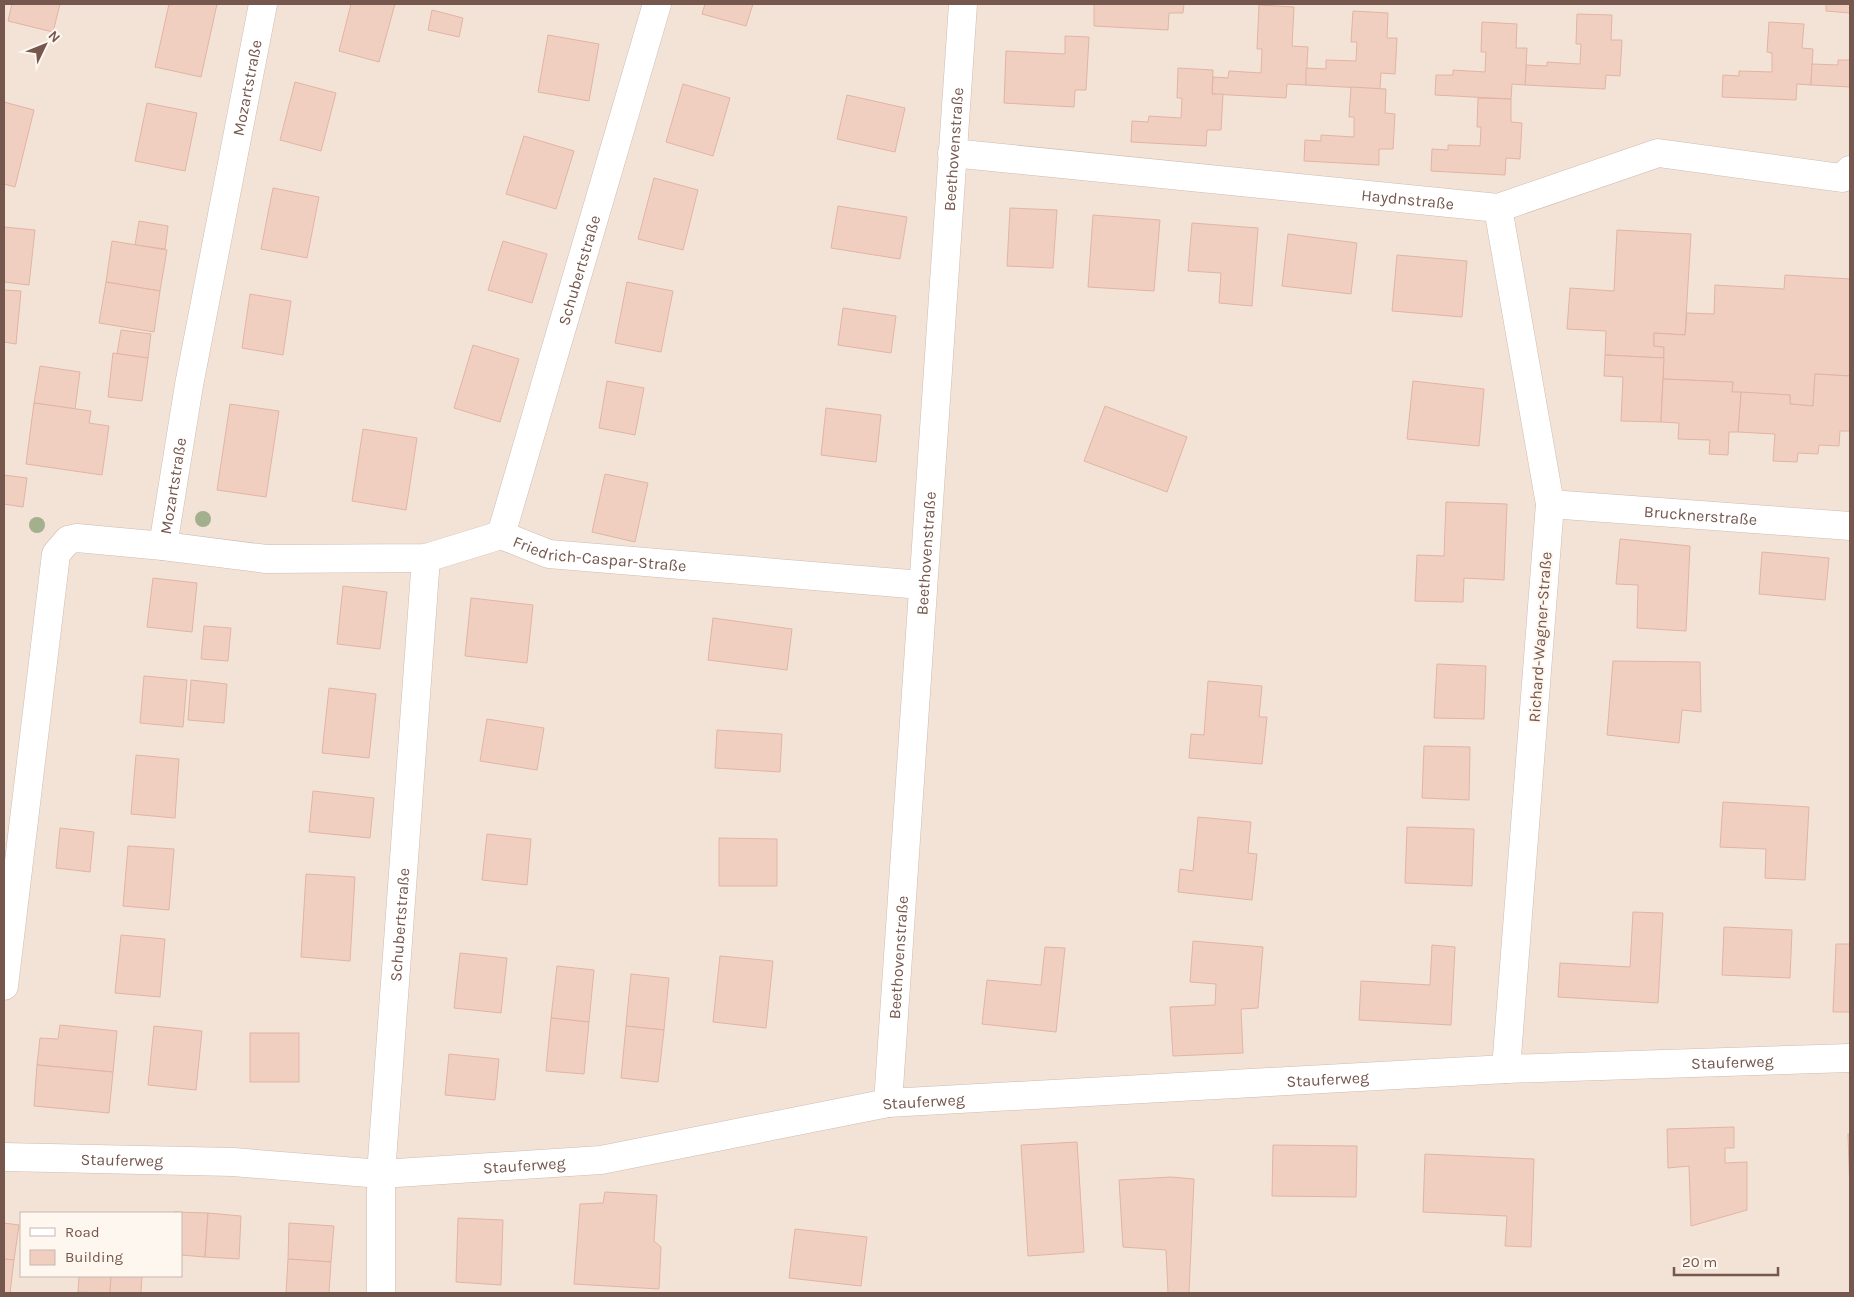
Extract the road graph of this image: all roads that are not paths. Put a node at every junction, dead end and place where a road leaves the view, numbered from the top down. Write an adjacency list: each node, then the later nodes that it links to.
1 (263, 4): 10 (street, Mozartstraße)
2 (657, 4): 9 (street, Schubertstraße)
3 (963, 4): 4 (street, Beethovenstraße)
4 (952, 153): 6 (street, Haydnstraße); 12 (street, Beethovenstraße)
5 (1850, 170): 6 (street, Haydnstraße)
6 (1498, 208): 7 (street, Richard-Wagner-Straße)
7 (1550, 504): 8 (street, Brucknerstraße); 15 (street, Richard-Wagner-Straße)
8 (1850, 526)
9 (501, 535): 11 (street, Friedrich-Caspar-Straße); 12 (street, Friedrich-Caspar-Straße)
10 (163, 546): 11 (street, Friedrich-Caspar-Straße); 13 (street, Mozartstraße)
11 (426, 558): 18 (street, Schubertstraße)
12 (922, 585): 16 (street, Beethovenstraße)
13 (4, 986)
14 (1850, 1058): 15 (street, Stauferweg)
15 (1506, 1069): 16 (street, Stauferweg)
16 (888, 1103): 18 (street, Stauferweg)
17 (4, 1157): 18 (street, Stauferweg)
18 (381, 1174): 19 (street, Schubertstraße)
19 (381, 1293)

